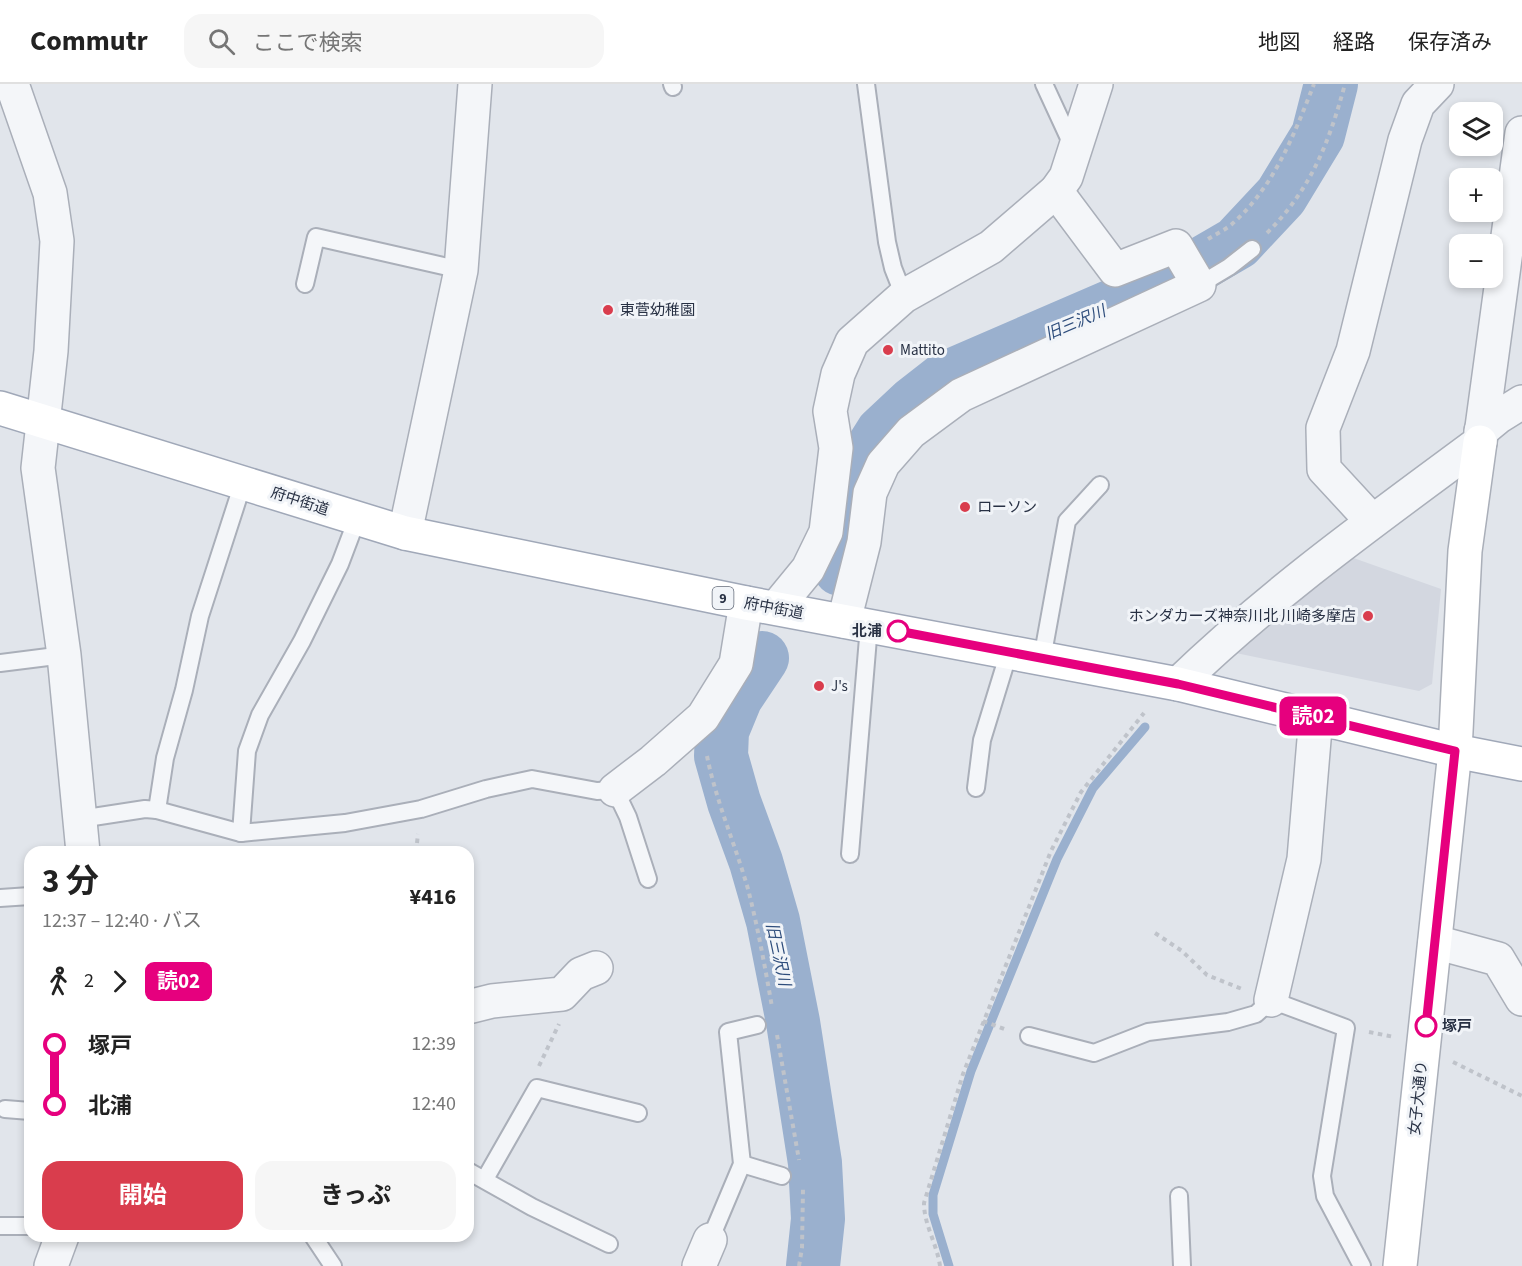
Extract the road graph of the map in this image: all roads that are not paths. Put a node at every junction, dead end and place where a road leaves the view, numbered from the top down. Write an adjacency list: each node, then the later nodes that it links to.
1 (12, 84): 17 (street)
2 (475, 84): 11 (street)
3 (866, 84): 14 (lane)
4 (1044, 84): 8 (lane)
5 (1096, 84): 8 (street)
6 (1437, 84): 22 (street)
7 (1522, 133): 18 (street)
8 (1074, 149): 9 (street)
9 (1056, 191): 13 (street); 14 (street)
10 (1252, 249): 13 (lane)
11 (461, 270): 12 (lane); 23 (street)
12 (305, 284)
13 (1199, 285): 25 (street)
14 (904, 296): 24 (street)
15 (1522, 402): 18 (street)
16 (0, 408): 17 (main road, 府中街道 / 9)
17 (44, 422): 19 (main road, 府中街道 / 9); 27 (street)
18 (1480, 436): 22 (street); 32 (main road, 女子大通り)
19 (243, 483): 21 (main road, 府中街道 / 9); 36 (lane)
20 (1100, 485): 28 (lane)
21 (357, 519): 23 (main road, 府中街道 / 9); 38 (lane)
22 (1372, 521): 30 (street)
23 (405, 533): 24 (main road, 府中街道 / 9)
24 (761, 606): 25 (main road, 府中街道 / 9); 35 (street)
25 (857, 623): 26 (main road, 府中街道 / 9); 40 (lane)
26 (1009, 652): 28 (main road, 府中街道 / 9); 34 (lane)
27 (64, 655): 29 (lane); 37 (street)
28 (1042, 658): 30 (main road, 府中街道 / 9)
29 (0, 663)
30 (1178, 684): 31 (main road, 府中街道 / 9)
31 (1316, 716): 32 (main road, 府中街道 / 9); 47 (street)
32 (1455, 751): 33 (main road, 府中街道 / 9); 44 (main road, 女子大通り)
33 (1522, 764)
34 (976, 788)
35 (615, 790): 38 (lane); 41 (lane)
36 (158, 810): 37 (lane); 38 (lane)
37 (80, 819): 39 (street)
38 (241, 833)
39 (82, 846)
40 (850, 854)
41 (648, 879)
42 (24, 896): 43 (lane)
43 (0, 898)
44 (1435, 942): 46 (street); 69 (main road, 女子大通り)
45 (596, 968): 48 (street)
46 (1522, 999)
47 (1271, 1000): 50 (lane); 68 (lane)
48 (474, 1005)
49 (757, 1024): 54 (lane)
50 (1029, 1036)
51 (5, 1109): 52 (lane)
52 (24, 1111)
53 (638, 1113): 57 (lane)
54 (742, 1164): 56 (lane); 64 (lane)
55 (474, 1174): 57 (lane)
56 (782, 1176)
57 (485, 1179): 63 (lane)
58 (1179, 1196): 67 (lane)
59 (0, 1226): 60 (lane)
60 (24, 1226)
61 (60, 1242): 65 (street)
62 (317, 1242): 66 (lane)
63 (609, 1244)
64 (704, 1253)
65 (51, 1266)
66 (333, 1266)
67 (1182, 1266)
68 (1362, 1266)
69 (1400, 1266)

